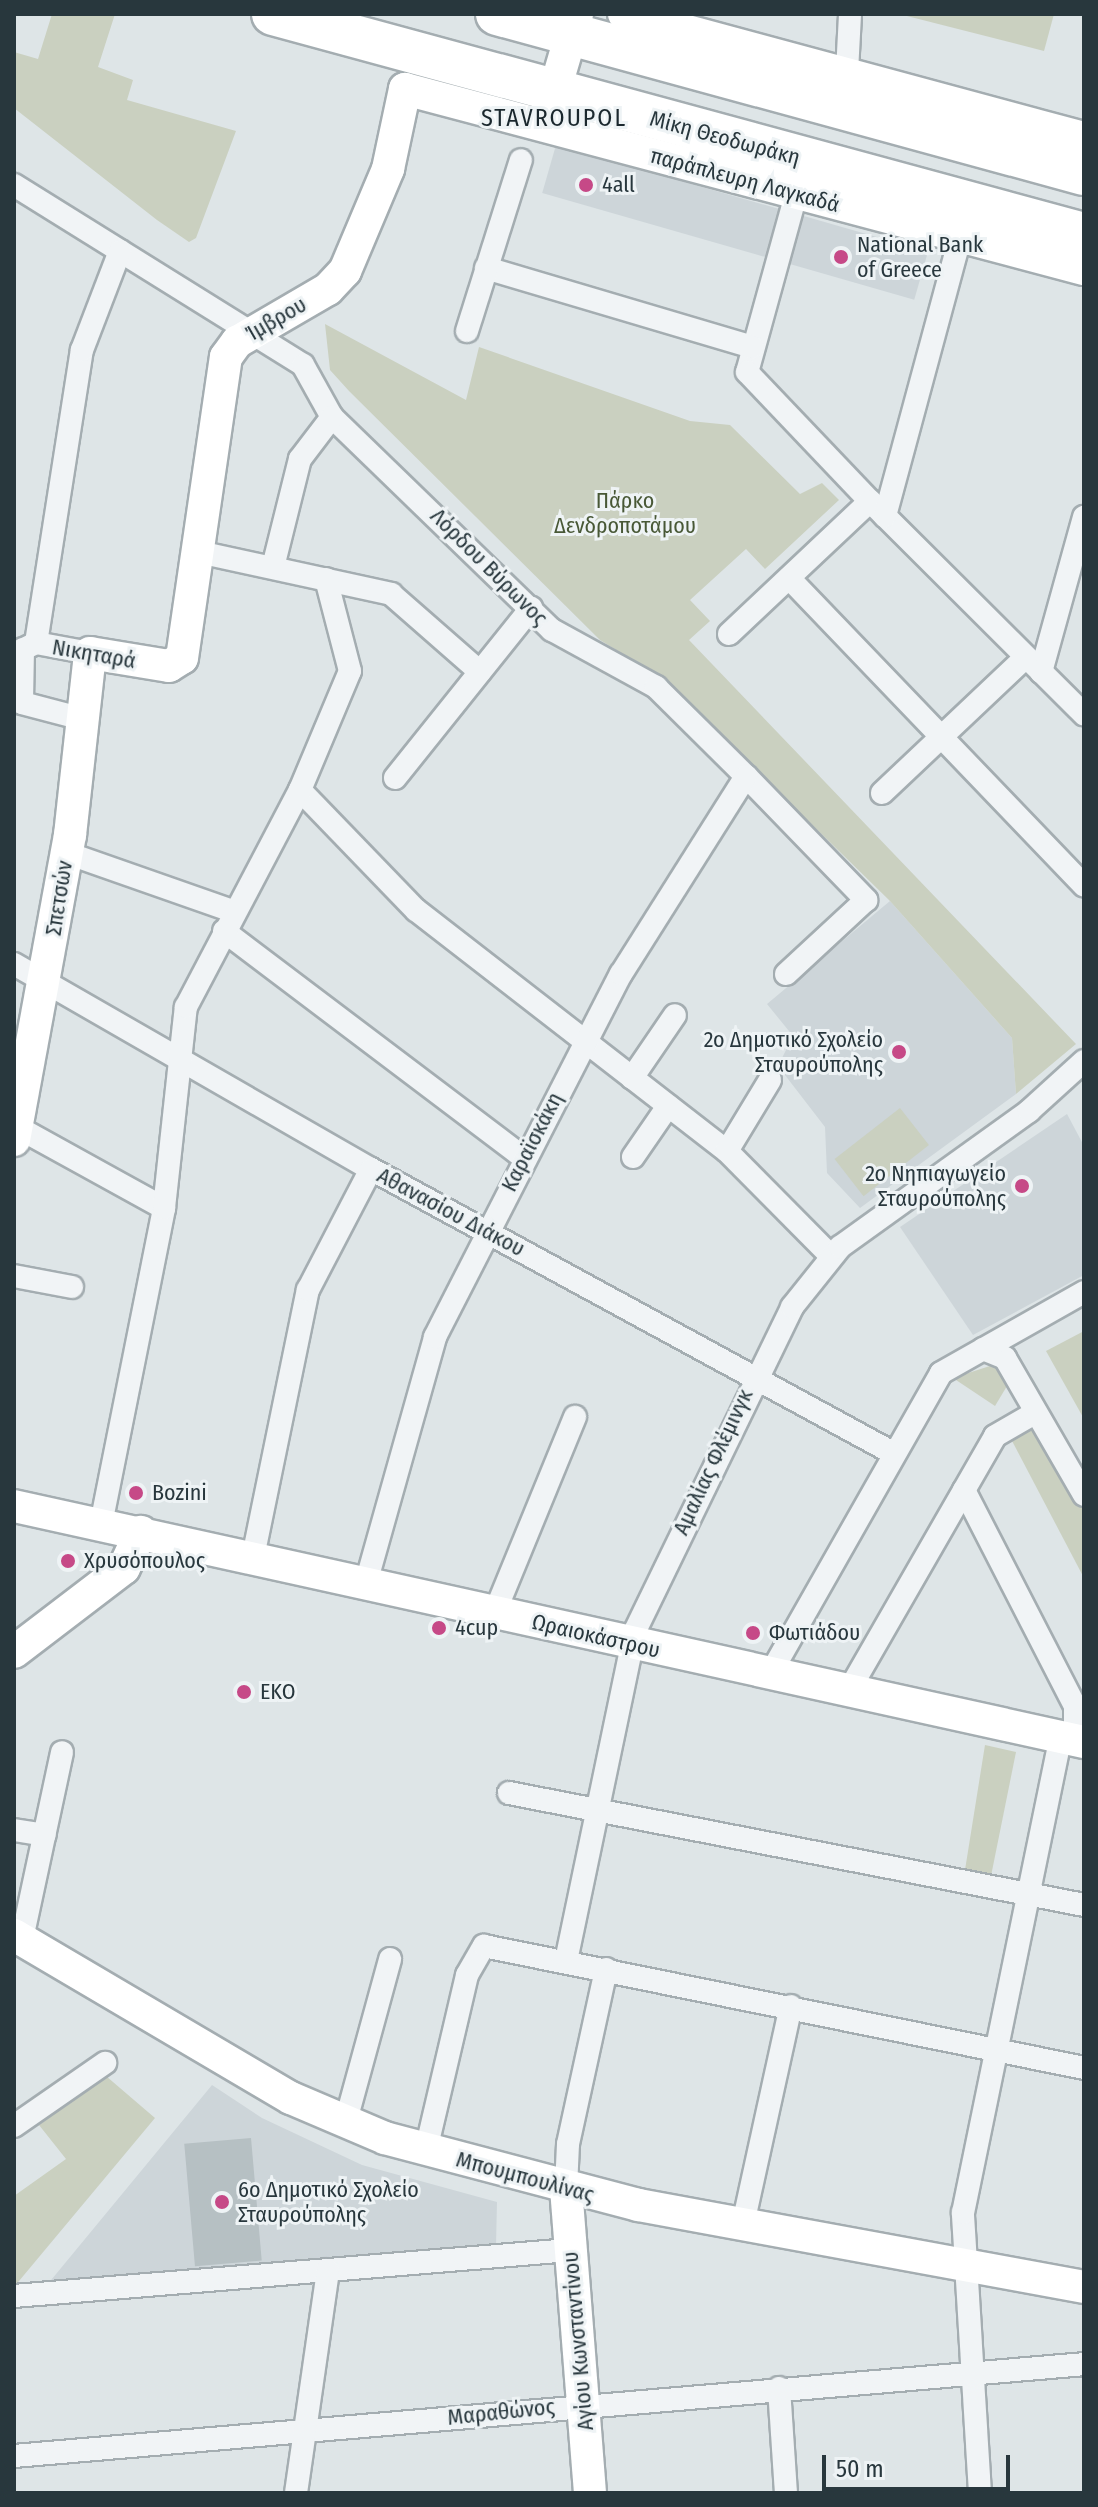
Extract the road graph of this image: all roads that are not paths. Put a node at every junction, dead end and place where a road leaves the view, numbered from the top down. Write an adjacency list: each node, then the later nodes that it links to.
1 (273, 14): 7 (highway, Μίκη Θεοδωράκη)
2 (497, 14): 5 (highway)
3 (624, 14): 6 (street)
4 (850, 14): 6 (street)
5 (574, 24): 7 (street); 10 (highway)
6 (847, 72): 8 (street)
7 (550, 108): 11 (highway, Μίκη Θεοδωράκη); 19 (street, Ίμβρου)
8 (1084, 138)
9 (521, 160): 16 (street)
10 (1084, 174)
11 (801, 177): 13 (highway, Μίκη Θεοδωράκη); 14 (street, παράπλευρη Λαγκαδά); 20 (street)
12 (14, 185): 15 (street, Λόρδου Βύρωνος)
13 (1084, 234)
14 (960, 238): 17 (street, παράπλευρη Λαγκαδά); 22 (street)
15 (120, 251): 19 (street, Λόρδου Βύρωνος); 30 (street)
16 (486, 268): 18 (street); 20 (street)
17 (1084, 269)
18 (467, 331)
19 (250, 333): 21 (street, Λόρδου Βύρωνος); 24 (street, Ίμβρου)
20 (753, 347): 22 (street)
21 (332, 417): 25 (street); 28 (street, Λόρδου Βύρωνος)
22 (878, 509): 26 (street); 33 (street)
23 (1084, 517): 33 (street)
24 (199, 552): 25 (street); 32 (street, Ίμβρου)
25 (273, 567): 27 (street)
26 (789, 578): 29 (street); 37 (street)
27 (326, 579): 34 (street); 40 (street)
28 (531, 608): 34 (street); 38 (street, Λόρδου Βύρωνος)
29 (729, 634)
30 (24, 648): 31 (street, Νικηταρά); 36 (street)
31 (90, 653): 32 (street, Νικηταρά); 36 (street, Σπετσών)
32 (177, 664)
33 (1034, 664): 35 (street); 37 (street)
34 (480, 672): 39 (street)
35 (1084, 714)
36 (83, 719): 42 (street, Σπετσών)
37 (941, 737): 41 (street); 43 (street)
38 (746, 776): 46 (street, Λόρδου Βύρωνος); 49 (street, Καραϊσκάκη)
39 (395, 778)
40 (300, 790): 44 (street); 49 (street)
41 (882, 793)
42 (67, 853): 44 (street); 47 (street, Σπετσών)
43 (1084, 886)
44 (228, 921): 50 (street); 57 (street)
45 (14, 964): 47 (street, Αθανασίου Διάκου)
46 (786, 974)
47 (45, 981): 50 (street, Αθανασίου Διάκου); 55 (street, Σπετσών)
48 (675, 1015): 52 (street)
49 (583, 1043): 52 (street); 57 (street, Καραϊσκάκη)
50 (177, 1058): 59 (street, Αθανασίου Διάκου); 60 (street)
51 (1084, 1061): 62 (street, Αμαλίας Φλέμινγκ)
52 (632, 1078): 54 (street)
53 (770, 1080): 56 (street)
54 (668, 1106): 56 (street); 58 (street)
55 (17, 1118): 60 (street)
56 (727, 1151): 62 (street)
57 (523, 1157): 61 (street, Καραϊσκάκη)
58 (633, 1157)
59 (371, 1169): 61 (street, Αθανασίου Διάκου); 76 (street)
60 (164, 1208): 74 (street)
61 (486, 1230): 67 (street, Αθανασίου Διάκου); 77 (street, Καραϊσκάκη)
62 (831, 1256): 67 (street, Αμαλίας Φλέμινγκ)
63 (14, 1276): 64 (street)
64 (72, 1287)
65 (1084, 1292): 66 (street)
66 (978, 1351): 68 (street); 70 (street)
67 (752, 1379): 70 (street, Αθανασίου Διάκου); 79 (street, Αμαλίας Φλέμινγκ)
68 (1035, 1413): 71 (street); 72 (street)
69 (575, 1417): 78 (street)
70 (893, 1453): 81 (street)
71 (964, 1490): 82 (street); 83 (street)
72 (1084, 1495)
73 (14, 1506): 74 (street, Ωραιοκάστρου)
74 (101, 1524): 75 (street, Ωραιοκάστρου)
75 (141, 1532): 76 (street, Ωραιοκάστρου); 80 (street)
76 (253, 1557): 77 (street, Ωραιοκάστρου)
77 (366, 1583): 78 (street, Ωραιοκάστρου)
78 (495, 1612): 79 (street, Ωραιοκάστρου)
79 (631, 1644): 81 (street, Ωραιοκάστρου); 86 (street, Αμαλίας Φλέμινγκ)
80 (14, 1652)
81 (769, 1676): 82 (street, Ωραιοκάστρου)
82 (848, 1692): 83 (street, Ωραιοκάστρου)
83 (1073, 1740): 89 (street)
84 (62, 1752): 88 (street)
85 (509, 1793): 86 (street)
86 (596, 1810): 89 (street); 93 (street, Αμαλίας Φλέμινγκ)
87 (14, 1830): 88 (street)
88 (45, 1835): 91 (street)
89 (1028, 1895): 90 (street); 96 (street)
90 (1084, 1905)
91 (18, 1937): 99 (street, Μπουμπουλίνας)
92 (390, 1959): 99 (street)
93 (566, 1961): 94 (street); 101 (street)
94 (606, 1969): 95 (street); 102 (street)
95 (791, 2006): 96 (street); 103 (street)
96 (996, 2049): 98 (street); 105 (street)
97 (105, 2063): 100 (street)
98 (1084, 2068)
99 (345, 2124): 101 (street, Μπουμπουλίνας)
100 (14, 2126)
101 (426, 2150): 102 (street, Μπουμπουλίνας)
102 (566, 2188): 103 (street, Μπουμπουλίνας); 104 (street, Αγίου Κωνσταντίνου)
103 (743, 2224): 105 (street, Μπουμπουλίνας)
104 (570, 2250): 106 (street); 112 (street, Αγίου Κωνσταντίνου)
105 (962, 2262): 107 (street, Μπουμπουλίνας); 110 (street)
106 (328, 2270): 108 (street); 113 (street)
107 (1084, 2287)
108 (14, 2296)
109 (1084, 2364): 110 (street, Μαραθώνος)
110 (970, 2372): 111 (street, Μαραθώνος); 118 (street)
111 (779, 2388): 112 (street, Μαραθώνος); 117 (street)
112 (583, 2404): 113 (street, Μαραθώνος); 116 (street, Αγίου Κωνσταντίνου)
113 (303, 2432): 114 (street, Μαραθώνος); 115 (street)
114 (14, 2456)
115 (296, 2493)
116 (590, 2493)
117 (786, 2493)
118 (980, 2493)

